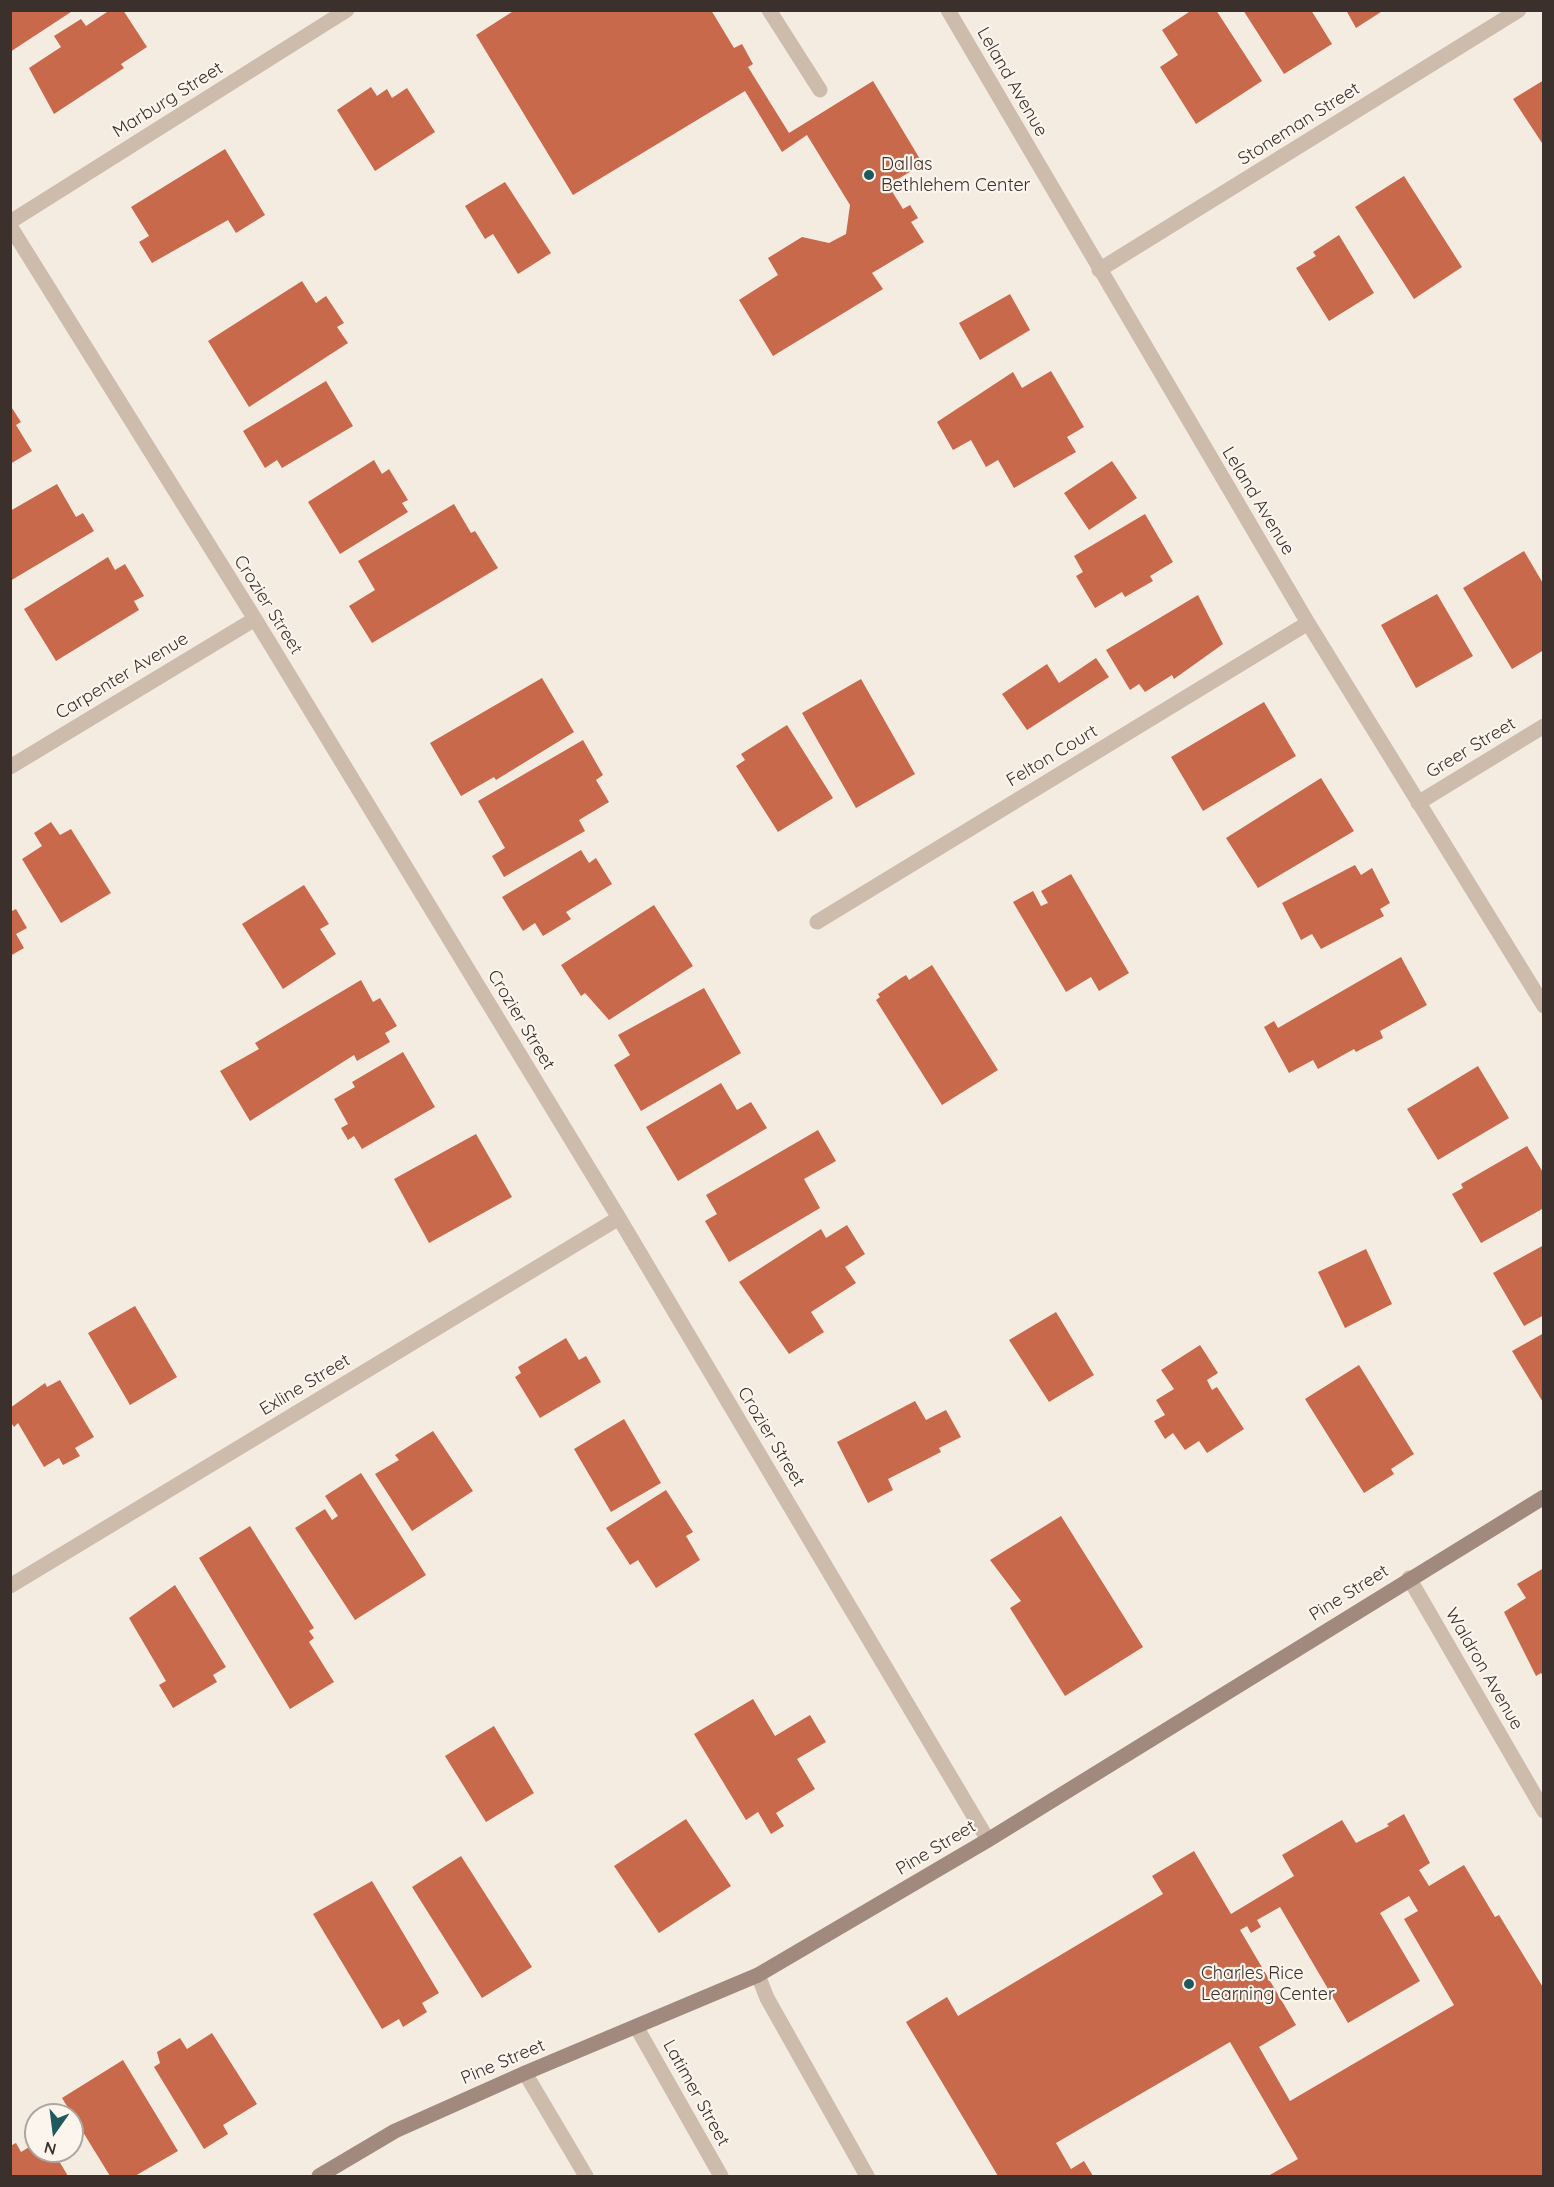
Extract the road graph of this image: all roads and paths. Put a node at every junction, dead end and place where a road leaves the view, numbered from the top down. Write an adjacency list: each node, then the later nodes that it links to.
1 (347, 10): 6 (street, Marburg Street)
2 (769, 10): 5 (street)
3 (948, 10): 7 (street, Leland Avenue)
4 (1519, 10): 7 (street, Stoneman Street)
5 (820, 90)
6 (10, 224): 8 (street, Crozier Street)
7 (1099, 270): 9 (street, Leland Avenue)
8 (255, 619): 11 (street, Carpenter Avenue); 15 (street, Crozier Street)
9 (1308, 623): 12 (street, Leland Avenue); 13 (street, Felton Court)
10 (1544, 726): 12 (street, Greer Street)
11 (10, 767)
12 (1418, 803): 14 (street, Leland Avenue)
13 (817, 922)
14 (1544, 1006)
15 (619, 1218): 18 (street, Exline Street); 20 (street, Crozier Street)
16 (1544, 1497): 17 (street, Pine Street)
17 (1409, 1578): 19 (street, Waldron Avenue); 20 (street, Pine Street)
18 (10, 1586)
19 (1544, 1811)
20 (988, 1840): 21 (street, Pine Street)
21 (758, 1975): 22 (street, Pine Street); 27 (street)
22 (637, 2028): 23 (street, Pine Street); 26 (street, Latimer Street)
23 (525, 2073): 24 (street, Pine Street); 25 (street)
24 (319, 2176)
25 (586, 2176)
26 (721, 2176)
27 (867, 2176)

